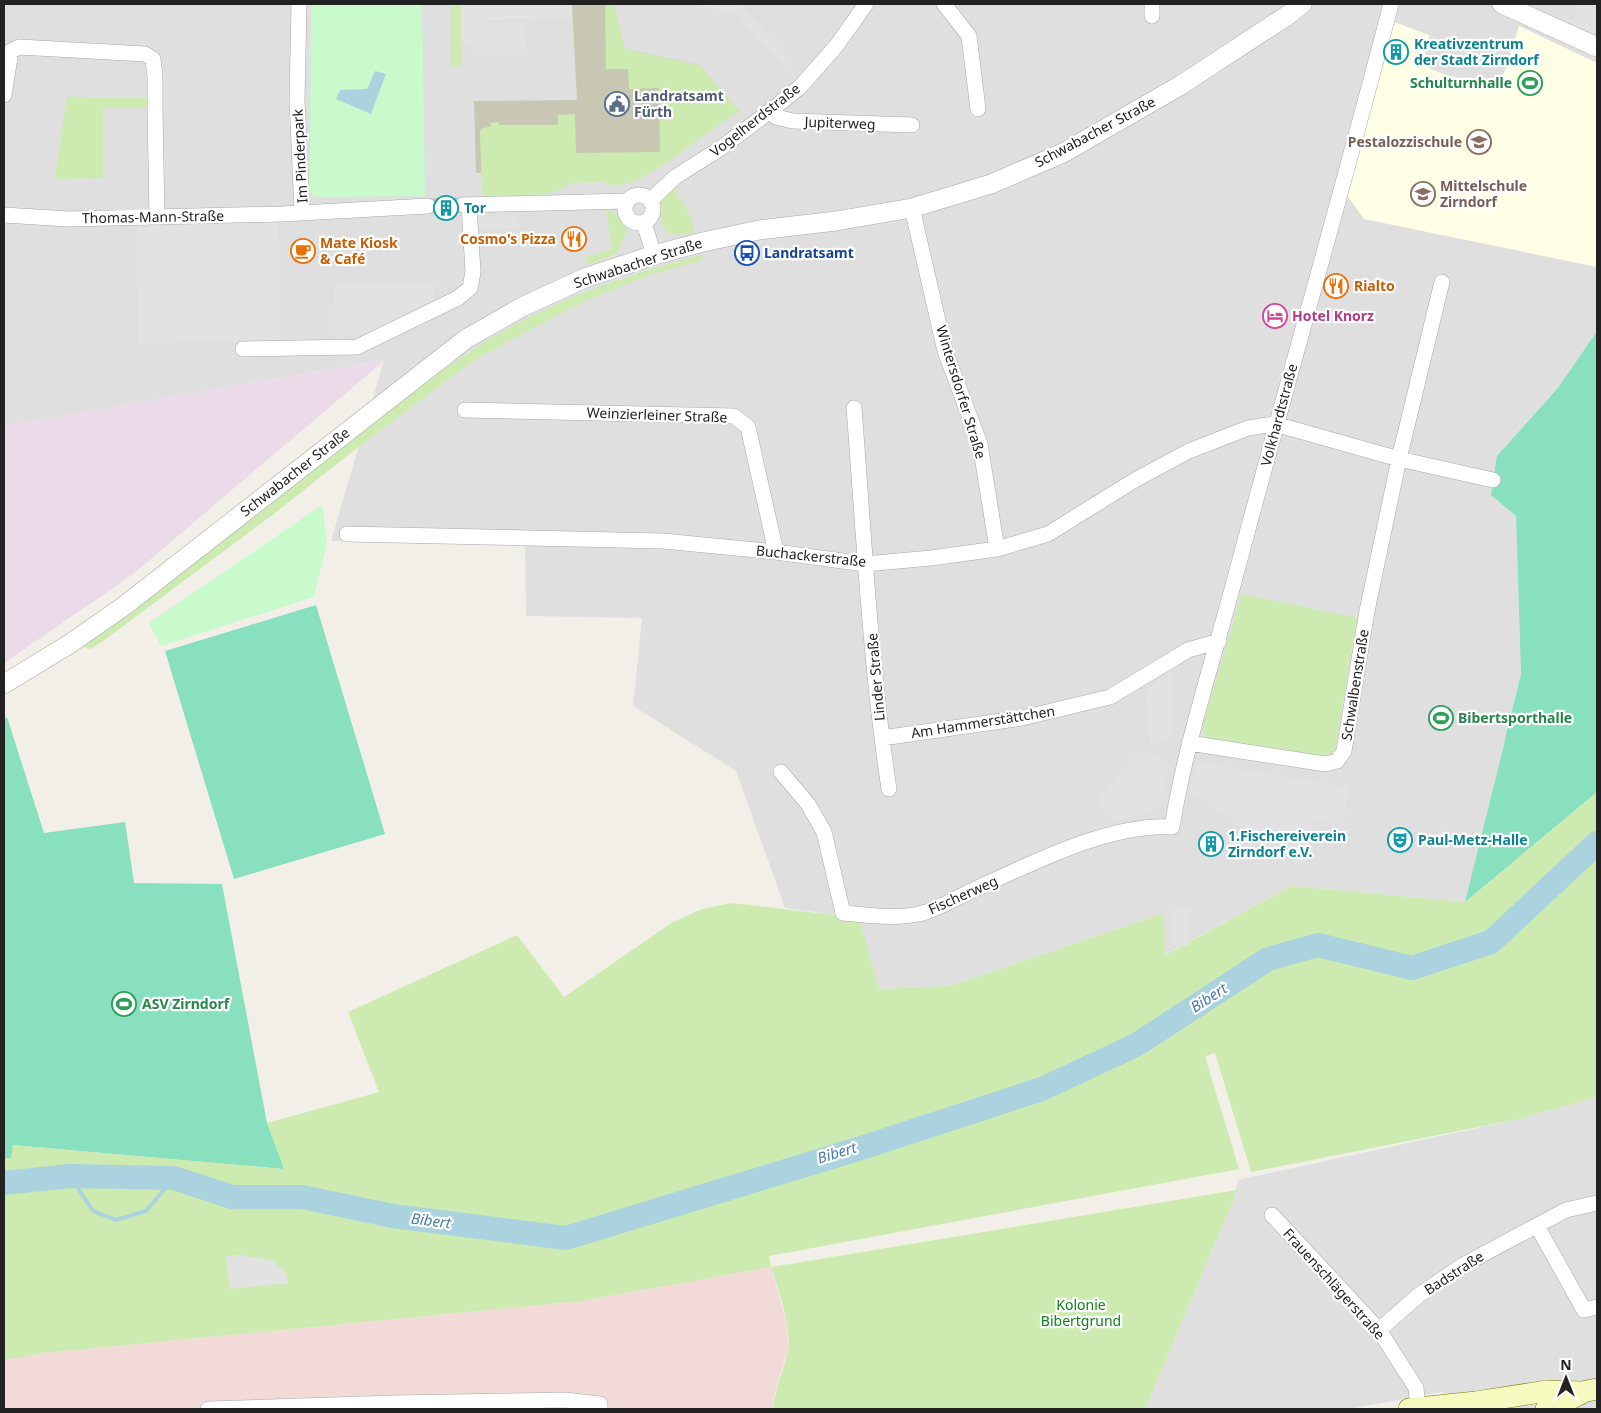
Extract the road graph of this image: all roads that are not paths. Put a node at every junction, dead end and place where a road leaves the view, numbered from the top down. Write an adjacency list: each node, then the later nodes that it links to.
1 (300, 4): 17 (street, Im Pinderpark)
2 (866, 4): 11 (street, Vogelherdstraße)
3 (944, 4): 10 (street)
4 (1391, 4): 26 (street, Volkhardtstraße)
5 (1502, 4): 7 (street)
6 (1295, 7): 16 (street, Schwabacher Straße)
7 (1597, 47)
8 (8, 50): 9 (street); 19 (street)
9 (4, 95)
10 (978, 109)
11 (770, 111): 12 (street, Jupiterweg); 13 (street, Vogelherdstraße)
12 (912, 125)
13 (651, 200): 14 (street); 20 (street)
14 (627, 202): 20 (street); 23 (street)
15 (428, 206): 17 (street, Im Pinderpark)
16 (912, 208): 21 (street, Schwabacher Straße); 30 (street, Wintersdorfer Straße)
17 (302, 212): 19 (street, Thomas-Mann-Straße)
18 (4, 215): 19 (street, Thomas-Mann-Straße)
19 (157, 217)
20 (644, 223): 21 (street)
21 (654, 255): 34 (street, Schwabacher Straße)
22 (1442, 282): 27 (street, Schwalbenstraße)
23 (244, 349)
24 (854, 408): 32 (street, Linder Straße)
25 (466, 410): 31 (street, Weinzierleiner Straße)
26 (1276, 424): 27 (street); 30 (street, Buchackerstraße); 33 (street, Volkhardtstraße)
27 (1399, 459): 28 (street); 36 (street, Schwalbenstraße)
28 (1493, 480)
29 (347, 534): 31 (street, Buchackerstraße)
30 (997, 549): 32 (street, Buchackerstraße)
31 (776, 552): 32 (street, Buchackerstraße)
32 (865, 564): 35 (street, Linder Straße)
33 (1219, 641): 35 (street, Am Hammerstättchen); 36 (street, Volkhardtstraße)
34 (4, 684)
35 (882, 738): 38 (street, Linder Straße)
36 (1189, 743): 39 (street, Volkhardtstraße)
37 (781, 772): 39 (street, Fischerweg)
38 (889, 789)
39 (1172, 827)
40 (1597, 1203): 42 (street, Badstraße)
41 (1272, 1215): 44 (street, Frauenschlägerstraße)
42 (1537, 1226): 43 (street); 44 (street, Badstraße)
43 (1597, 1307)
44 (1379, 1330): 49 (street, Frauenschlägerstraße)
45 (1590, 1391): 46 (main road); 50 (main road)
46 (1477, 1406): 49 (main road)
47 (208, 1409): 48 (street)
48 (600, 1409)
49 (1415, 1409)
50 (1546, 1409)

